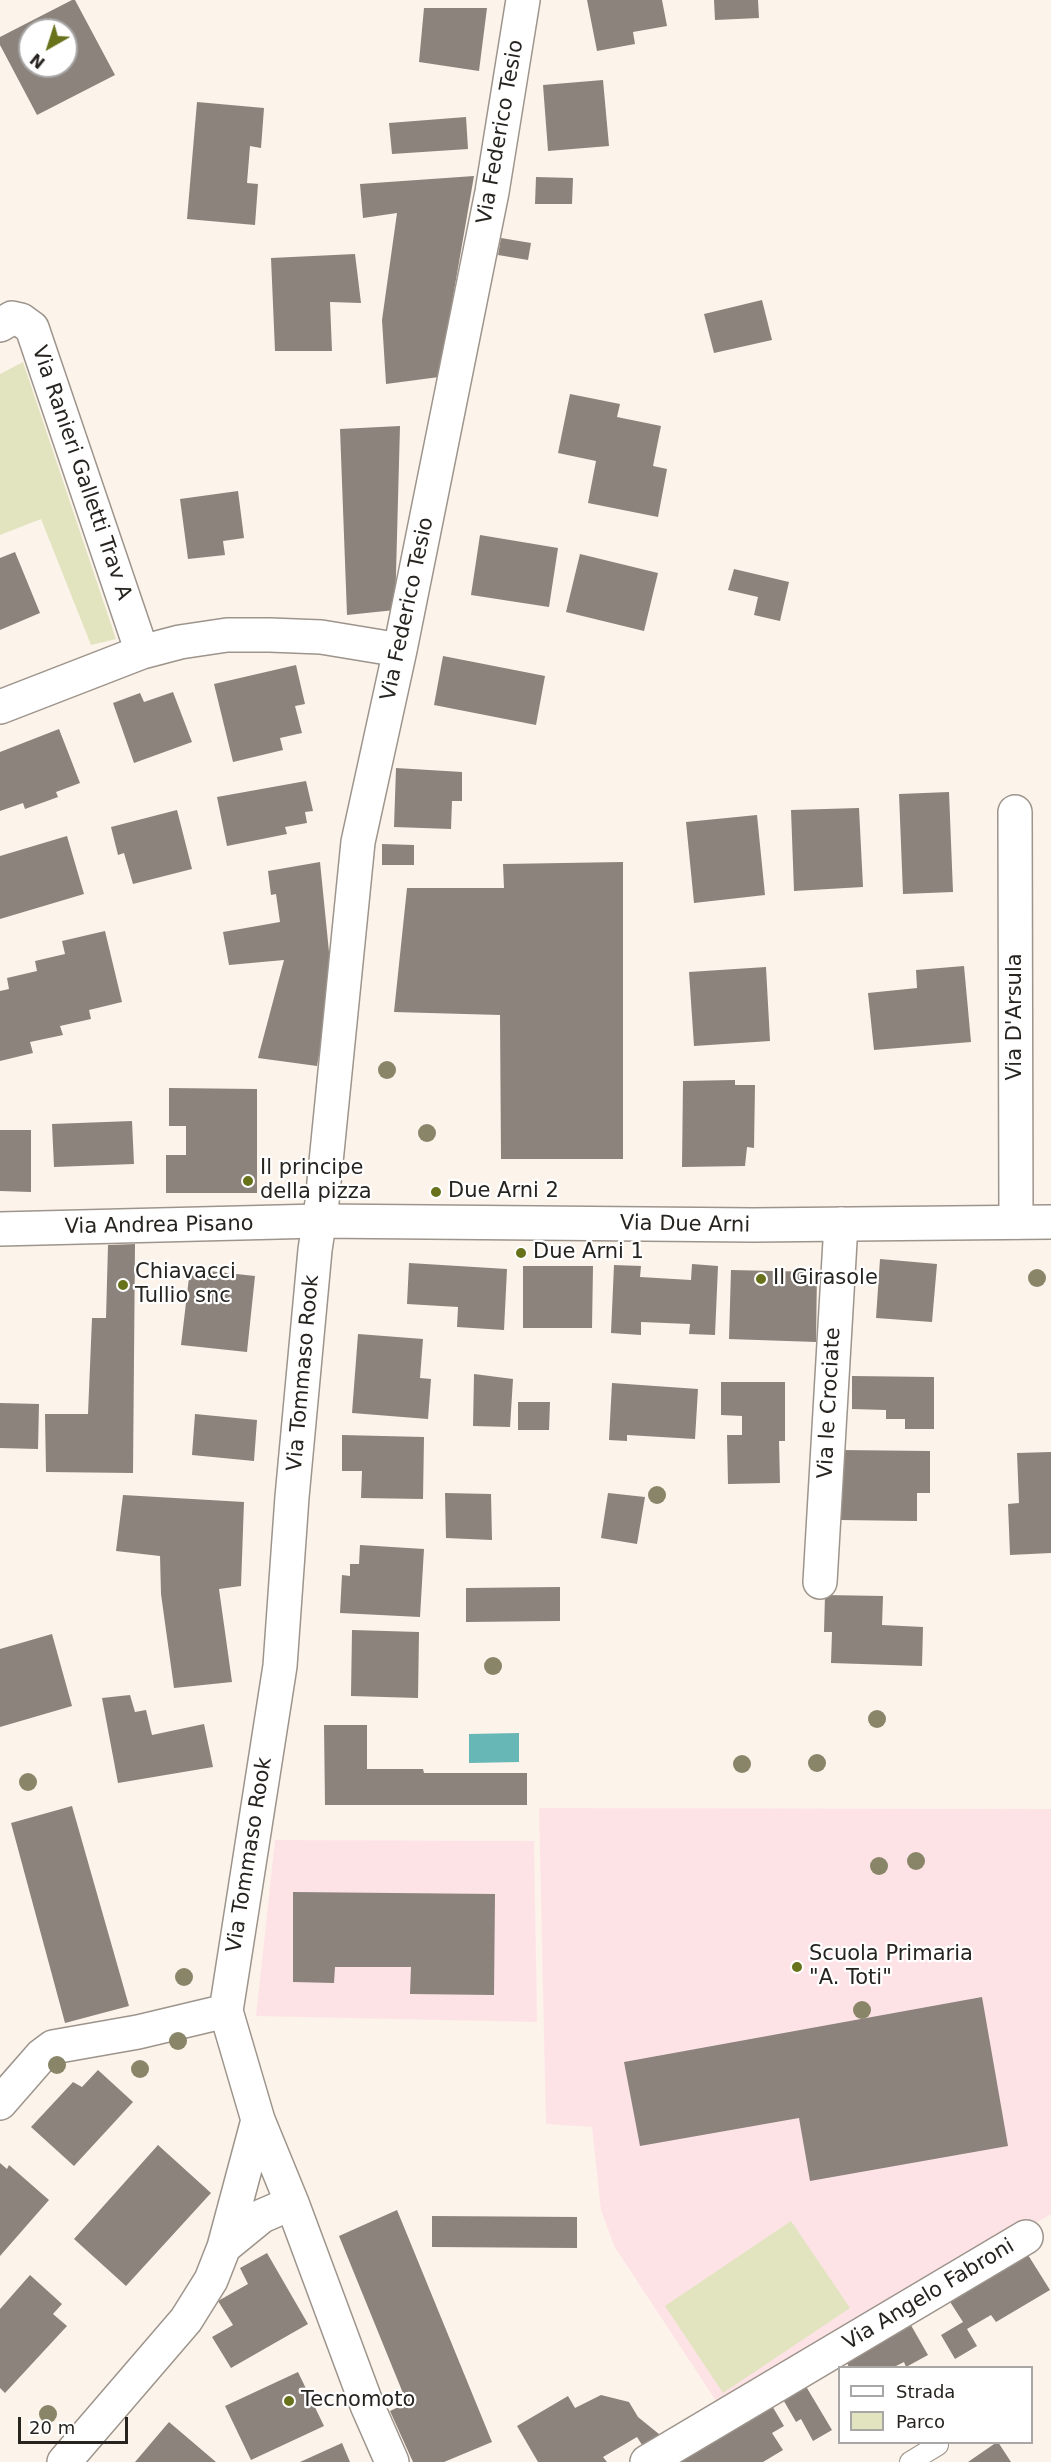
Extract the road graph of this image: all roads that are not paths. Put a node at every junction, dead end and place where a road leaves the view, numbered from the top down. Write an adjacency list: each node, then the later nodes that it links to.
1 (523, 0): 3 (street, Via Federico Tesio)
2 (0, 325): 4 (street, Via Ranieri Galletti Trav A)
3 (400, 650): 4 (street); 7 (street, Via Federico Tesio)
4 (142, 652): 5 (street)
5 (0, 707)
6 (1015, 812): 8 (street, Via D'Arsula)
7 (319, 1221): 10 (street, Via Due Arni); 11 (street, Via Andrea Pisano); 13 (street, Via Tommaso Rook)
8 (1016, 1222): 9 (street, Via Due Arni); 10 (street, Via Due Arni)
9 (1051, 1222)
10 (841, 1224): 12 (street, Via le Crociate)
11 (0, 1229)
12 (820, 1582)
13 (226, 2011): 14 (street); 15 (street, Via Tommaso Rook)
14 (0, 2103)
15 (258, 2120): 16 (street, Via Tommaso Rook); 18 (street)
16 (292, 2203): 18 (street); 21 (street, Via Tommaso Rook)
17 (1026, 2237): 22 (street, Via Angelo Fabroni)
18 (224, 2247): 20 (street)
19 (938, 2445): 23 (lane)
20 (64, 2462)
21 (392, 2462)
22 (647, 2462)
23 (910, 2462)

